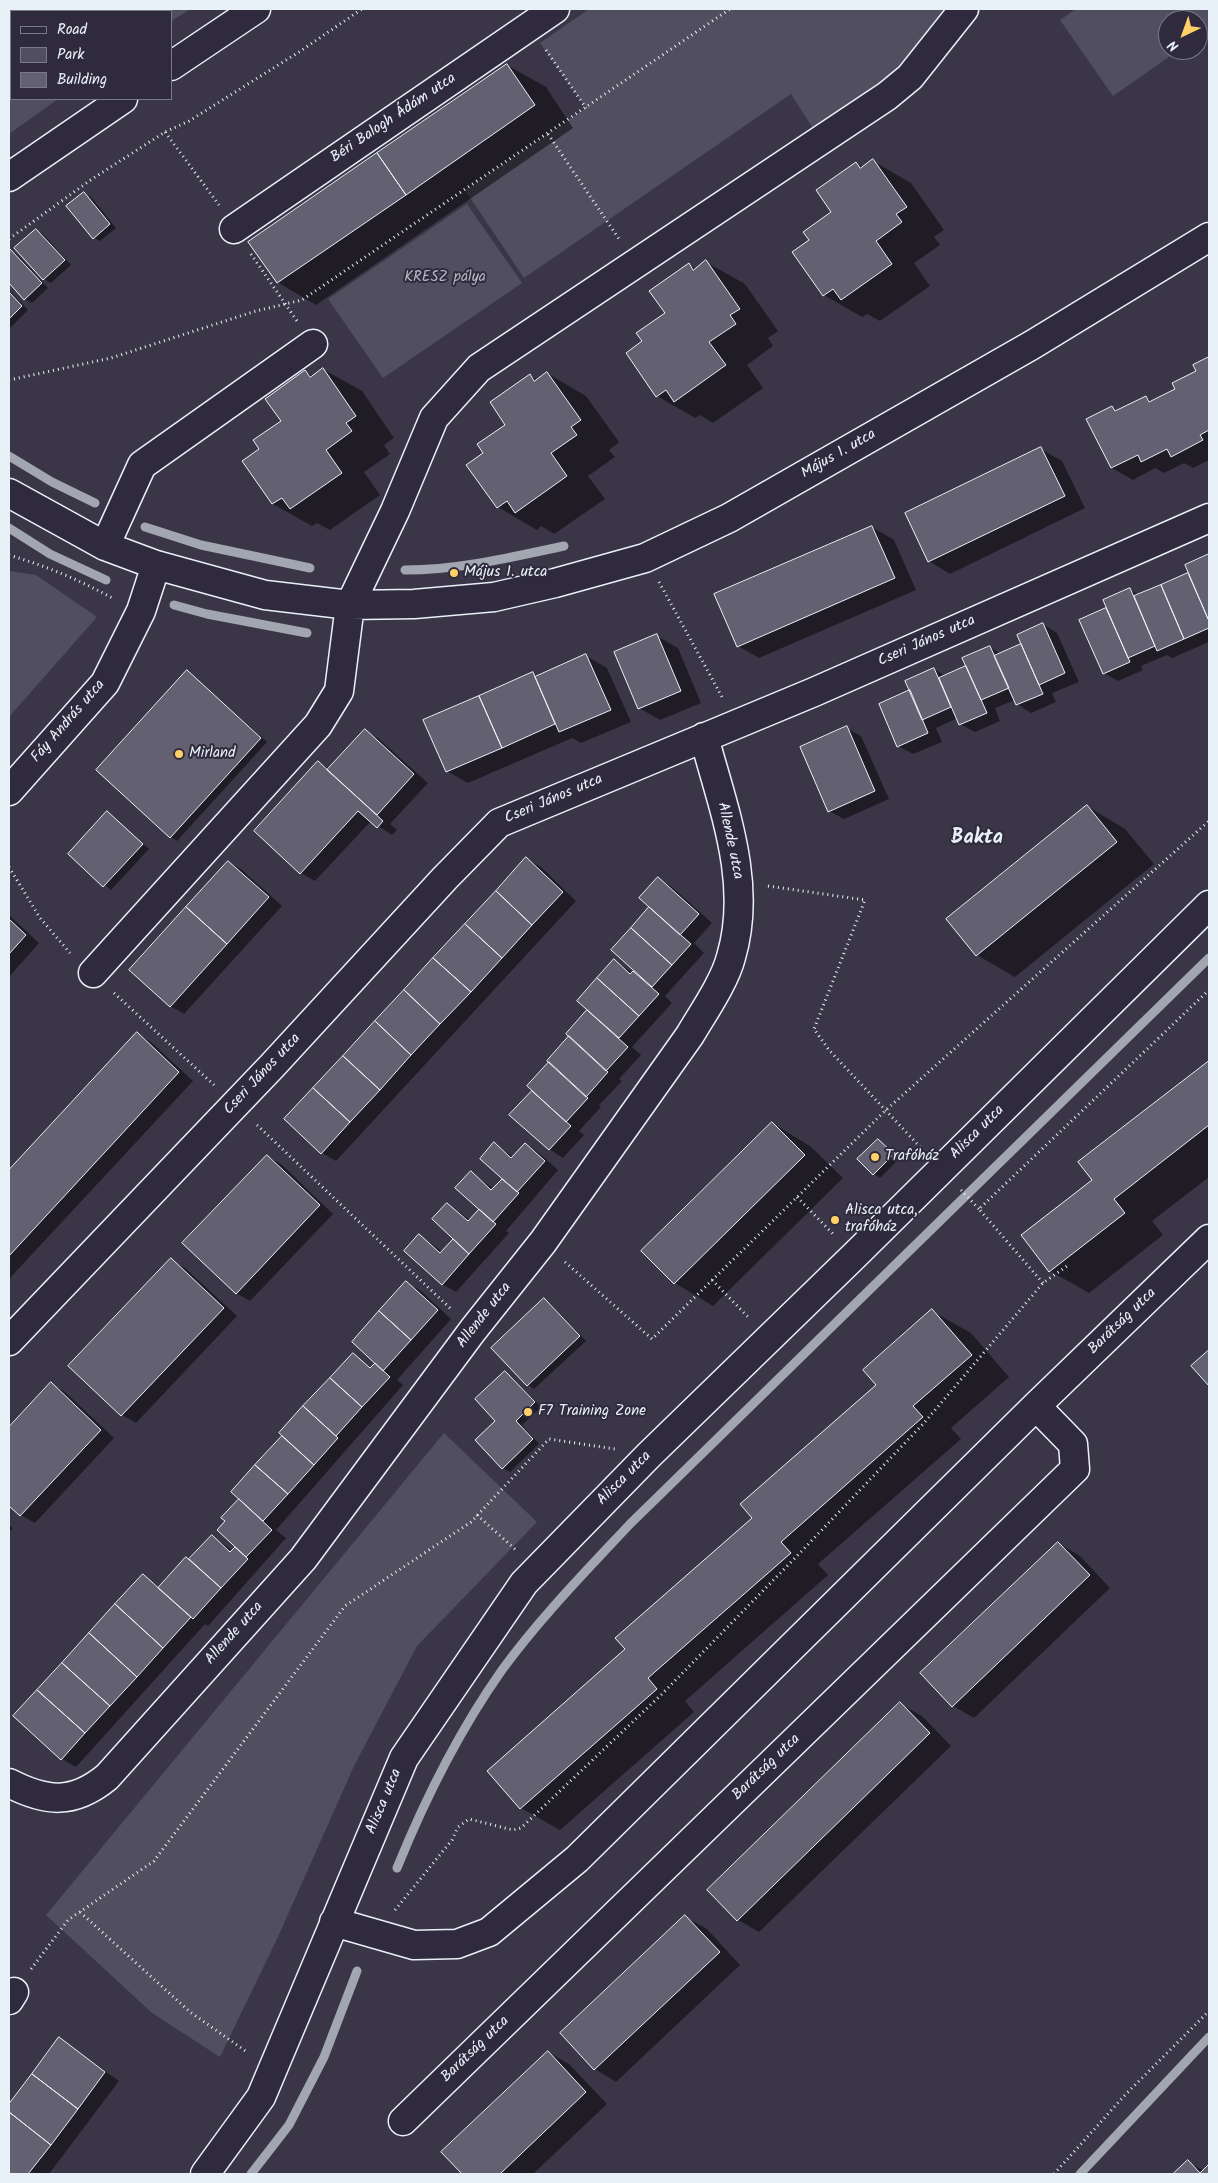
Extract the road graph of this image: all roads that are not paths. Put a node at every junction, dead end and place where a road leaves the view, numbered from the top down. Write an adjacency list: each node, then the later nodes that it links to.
1 (256, 9): 4 (street)
2 (555, 9): 7 (street, Béri Balogh Ádám utca)
3 (964, 9): 14 (street)
4 (172, 65)
5 (122, 100): 6 (street)
6 (9, 177)
7 (234, 228)
8 (1209, 237): 14 (street, Május 1. utca)
9 (313, 344): 12 (street)
10 (9, 493): 12 (street, Május 1. utca)
11 (1209, 518): 15 (street, Cseri János utca)
12 (105, 546): 13 (street, Május 1. utca)
13 (156, 565): 14 (street, Május 1. utca); 16 (street, Fáy András utca)
14 (350, 606): 18 (street)
15 (704, 737): 20 (street, Cseri János utca); 22 (street, Allende utca)
16 (9, 792)
17 (1209, 905): 23 (street, Alisca utca)
18 (93, 973)
19 (1209, 1239): 21 (street, Barátság utca)
20 (9, 1341)
21 (1036, 1406): 23 (street, Barátság utca); 24 (street, Barátság utca)
22 (9, 1782)
23 (334, 1922): 25 (street, Alisca utca)
24 (403, 2121)
25 (206, 2174)

